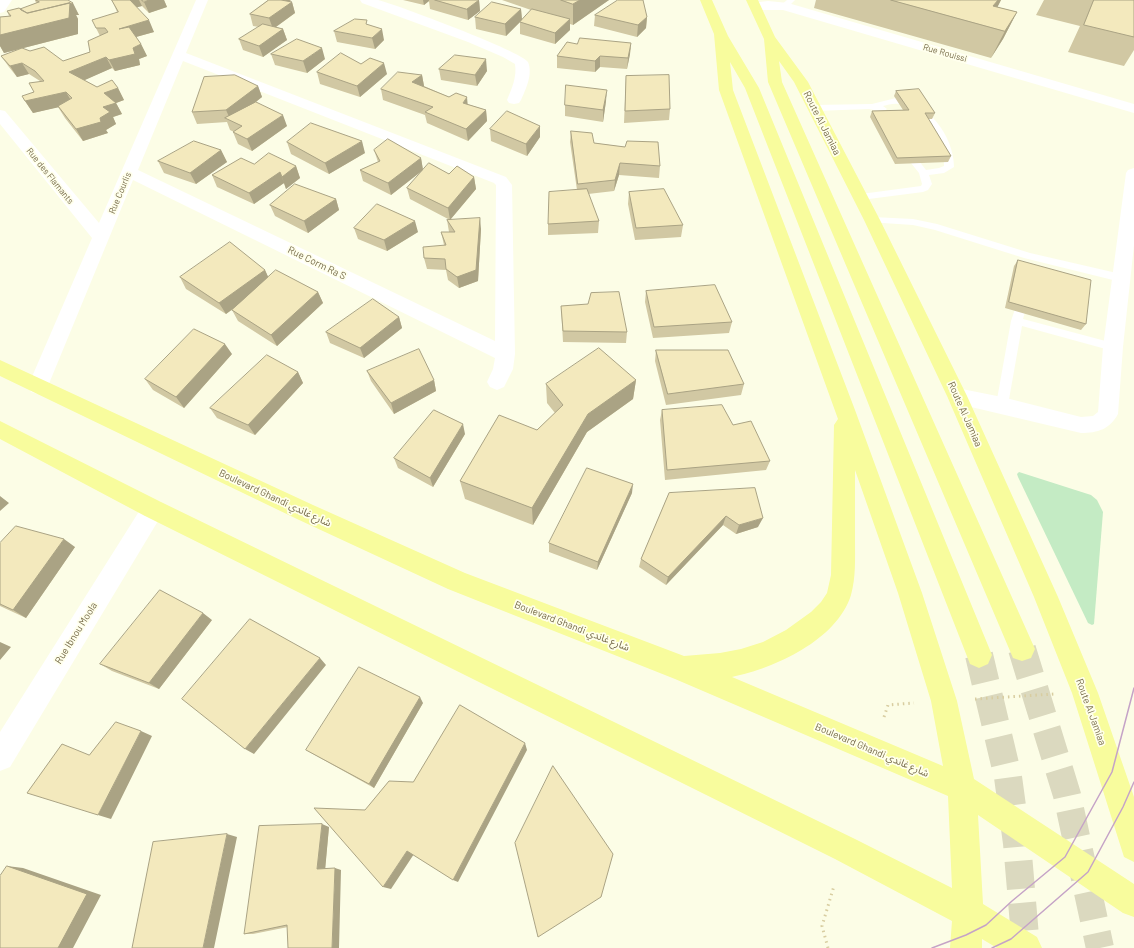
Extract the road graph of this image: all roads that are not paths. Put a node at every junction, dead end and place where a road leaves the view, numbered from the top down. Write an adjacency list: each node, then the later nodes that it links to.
1 (6, 0): 7 (street)
2 (202, 0): 10 (street, Rue Courlis)
3 (366, 0): 11 (street)
4 (706, 0): 8 (main road)
5 (754, 3): 6 (street, Rue Rouissi); 9 (main road, Route Al Jamiaa)
6 (788, 3): 14 (street, Rue Rouissi)
7 (0, 9)
8 (721, 34): 34 (main road); 38 (main road)
9 (769, 37): 13 (main road, Route Al Jamiaa); 37 (main road)
10 (179, 54): 18 (street, Rue Courlis); 28 (street)
11 (514, 100)
12 (874, 106): 13 (lane); 16 (lane); 19 (lane)
13 (815, 108): 21 (main road, Route Al Jamiaa)
14 (1134, 109)
15 (0, 114): 23 (street, Rue des Flamants)
16 (889, 117)
17 (916, 163): 19 (lane)
18 (128, 172): 23 (street, Rue Courlis); 28 (street, Rue Corm Ra S)
19 (924, 173): 21 (lane)
20 (1134, 173): 26 (street)
21 (861, 197): 22 (main road, Route Al Jamiaa)
22 (872, 220): 24 (lane); 32 (main road, Route Al Jamiaa)
23 (101, 237): 31 (street, Rue Courlis)
24 (1028, 256): 25 (lane); 26 (lane)
25 (1026, 269)
26 (1121, 278): 27 (street)
27 (1113, 347): 33 (street); 33 (lane)
28 (505, 354): 30 (street)
29 (0, 367): 31 (main road, Boulevard Ghandi شارع غاندي)
30 (497, 382)
31 (38, 386): 39 (main road, Boulevard Ghandi شارع غاندي)
32 (957, 396): 33 (street); 42 (main road, Route Al Jamiaa)
33 (1002, 405)
34 (845, 410): 39 (main road); 41 (main road)
35 (0, 429): 36 (main road)
36 (153, 509): 40 (street, Rue Ibnou Moola); 44 (main road)
37 (1022, 649)
38 (979, 655)
39 (681, 668): 41 (main road, Boulevard Ghandi شارع غاندي)
40 (0, 757)
41 (962, 788): 43 (main road, Boulevard Ghandi شارع غاندي); 44 (main road)
42 (1134, 847)
43 (1134, 902)
44 (968, 913): 45 (main road); 46 (main road)
45 (966, 948)
46 (1026, 948)

